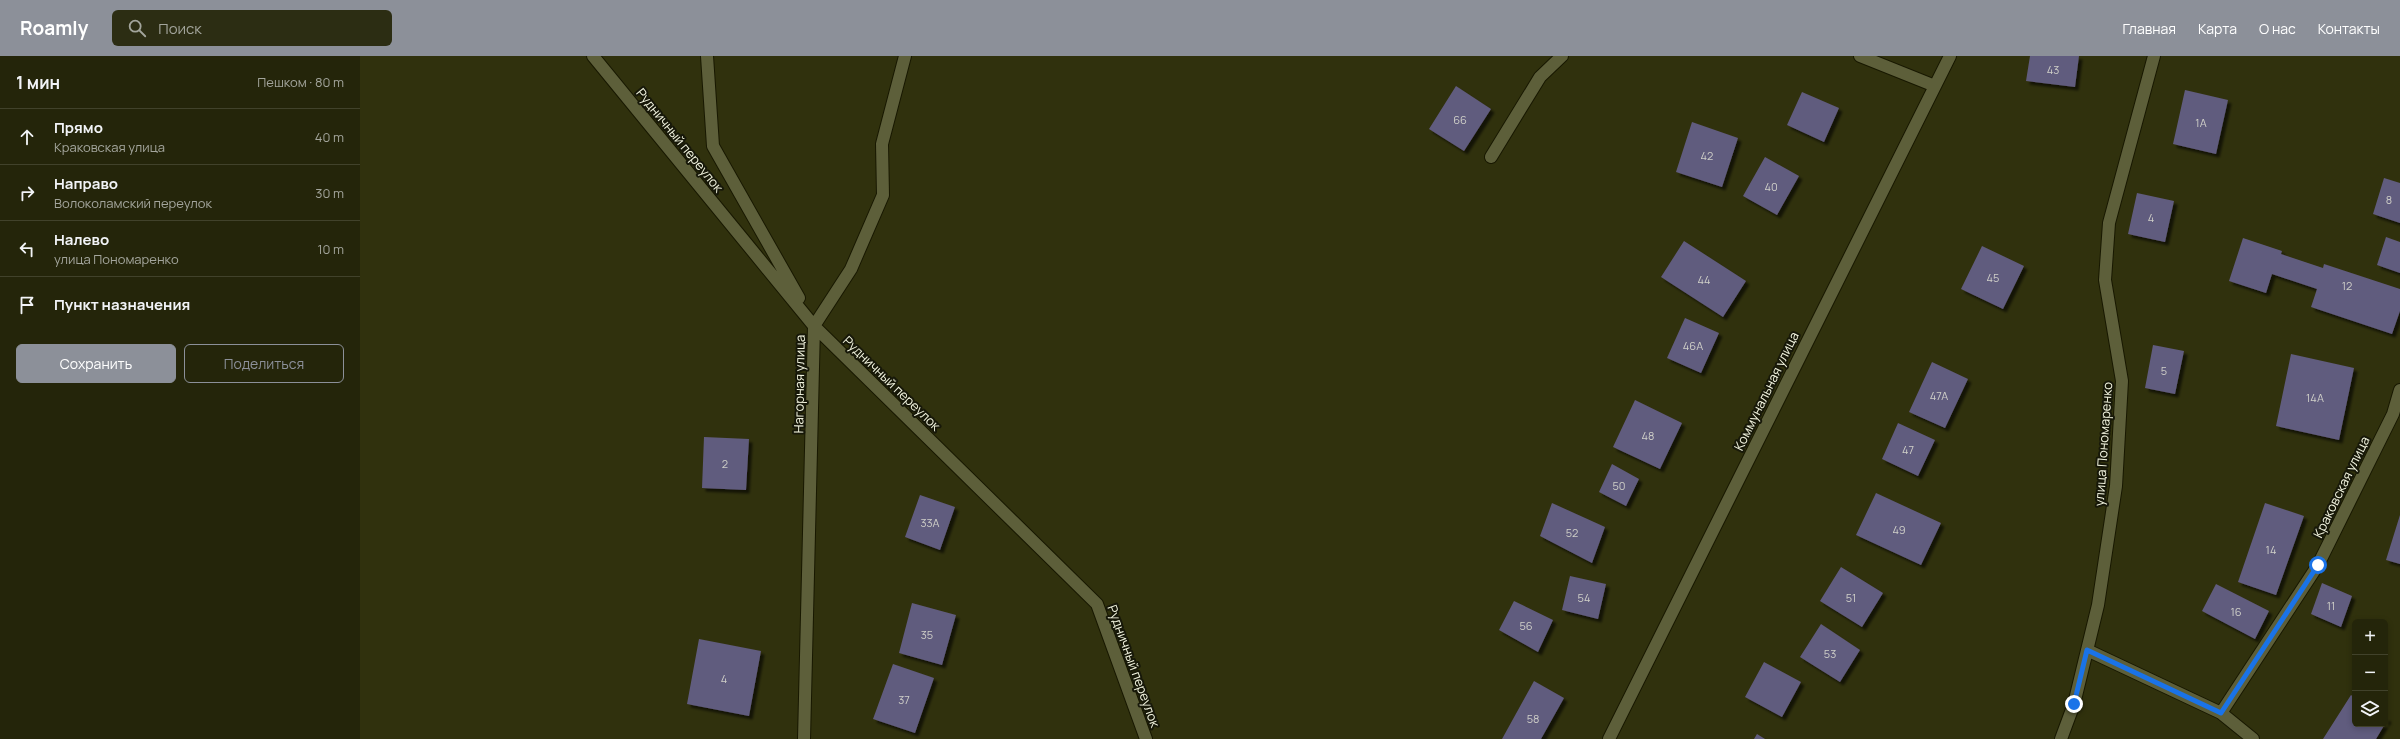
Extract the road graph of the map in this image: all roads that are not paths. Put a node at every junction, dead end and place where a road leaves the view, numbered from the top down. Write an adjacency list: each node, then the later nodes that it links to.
1 (593, 56): 10 (street, Рудничный переулок)
2 (707, 56): 10 (street, Нагорная улица)
3 (905, 56): 10 (street)
4 (1562, 56): 9 (street)
5 (1860, 56): 8 (street)
6 (1950, 56): 8 (street, Коммунальная улица)
7 (2154, 56): 12 (street, улица Пономаренко)
8 (1935, 86): 16 (street, Коммунальная улица)
9 (1491, 157)
10 (814, 326): 14 (street, Нагорная улица); 15 (street, Рудничный переулок)
11 (2400, 390): 13 (street, Краковская улица)
12 (2087, 650): 13 (street); 17 (street, улица Пономаренко)
13 (2221, 713): 18 (street)
14 (804, 739)
15 (1146, 739)
16 (1609, 739)
17 (2061, 739)
18 (2253, 739)

